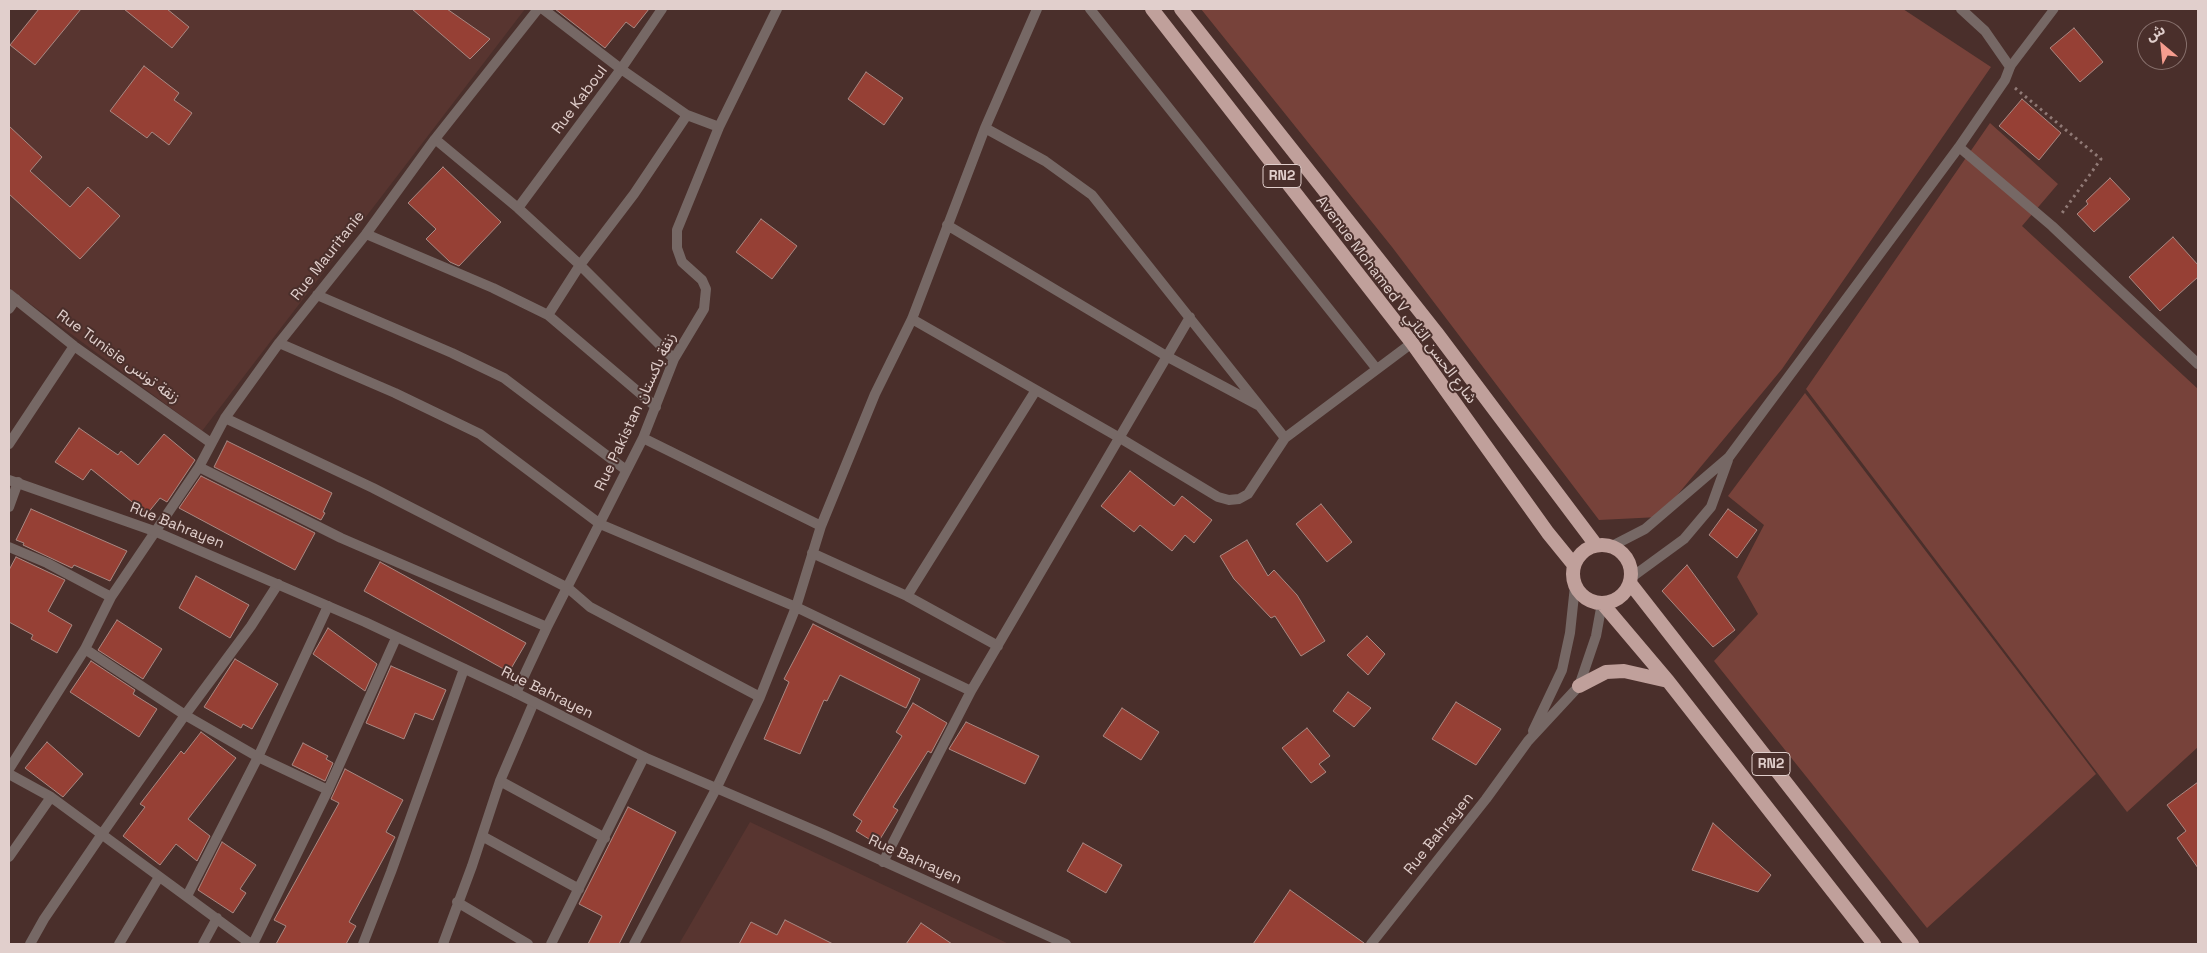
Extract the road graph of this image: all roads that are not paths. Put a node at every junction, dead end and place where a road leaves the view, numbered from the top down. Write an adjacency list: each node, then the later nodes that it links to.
1 (538, 9): 16 (street, Rue Mauritanie)
2 (543, 9): 12 (street)
3 (662, 9): 12 (street, Rue Kaboul)
4 (777, 9): 14 (street, Rue Pakistan زنقة باكستان)
5 (1038, 9): 15 (street)
6 (1090, 9): 34 (street)
7 (1152, 9): 29 (highway, Avenue Mohamed V شارع الحسن الثاني / RN2)
8 (1182, 9): 52 (highway, Avenue Mohamed V شارع الحسن الثاني / RN2)
9 (1962, 9): 11 (street)
10 (2054, 9): 11 (lane)
11 (2010, 67): 17 (street)
12 (622, 69): 13 (street); 18 (street, Rue Kaboul)
13 (687, 115): 14 (street); 21 (street)
14 (719, 127): 32 (street, Rue Pakistan زنقة باكستان)
15 (985, 128): 19 (street); 26 (street)
16 (434, 138): 18 (street); 20 (street, Rue Mauritanie)
17 (1959, 148): 33 (street); 44 (street)
18 (518, 208): 21 (street)
19 (947, 226): 27 (street); 31 (street)
20 (366, 234): 22 (street, Rue Mauritanie); 25 (street)
21 (580, 265): 25 (street); 32 (street)
22 (317, 295): 28 (street, Rue Mauritanie); 46 (street)
23 (13, 296): 24 (street); 30 (street, Rue Tunisie زنقة تونس)
24 (9, 309)
25 (548, 315): 36 (street)
26 (1190, 317): 31 (street); 37 (street)
27 (912, 319): 35 (street); 50 (street)
28 (279, 343): 38 (street, Rue Mauritanie); 49 (street)
29 (1412, 343): 34 (street); 56 (highway, Avenue Mohamed V شارع الحسن الثاني / RN2)
30 (74, 346): 42 (street, Rue Tunisie زنقة تونس); 43 (street)
31 (1168, 357): 37 (street); 40 (street)
32 (674, 359): 36 (street, Rue Pakistan زنقة باكستان)
33 (2198, 364)
34 (1376, 368): 41 (street)
35 (1036, 390): 40 (street); 61 (street)
36 (656, 407): 39 (street, Rue Pakistan زنقة باكستان)
37 (1262, 407): 41 (street)
38 (225, 418): 42 (street, Rue Mauritanie); 60 (street)
39 (643, 438): 46 (street, Rue Pakistan زنقة باكستان); 50 (street)
40 (1120, 438): 41 (street); 68 (street)
41 (1285, 438)
42 (211, 443): 45 (street, Rue Mauritanie)
43 (9, 444)
44 (1729, 457): 53 (street); 57 (street)
45 (199, 466): 51 (street, Rue Mauritanie); 66 (street)
46 (626, 470): 49 (street, Rue Pakistan زنقة باكستان)
47 (13, 481): 48 (street); 51 (street, Rue Bahrayen)
48 (9, 507)
49 (600, 524): 60 (street, Rue Pakistan زنقة باكستان); 65 (street)
50 (822, 526): 55 (street)
51 (154, 531): 58 (street, Rue Bahrayen); 62 (street, Rue Mauritanie)
52 (1596, 545): 53 (highway); 56 (highway)
53 (1612, 546): 57 (highway, RN2)
54 (9, 547): 62 (street)
55 (812, 553): 61 (street); 65 (street)
56 (1574, 566): 59 (highway)
57 (1631, 580): 63 (highway); 109 (highway, RN2)
58 (278, 584): 64 (street, Rue Bahrayen); 77 (street)
59 (1575, 586): 63 (highway, RN2); 78 (street, Rue Bahrayen)
60 (568, 588): 66 (street, Rue Pakistan زنقة باكستان); 75 (street)
61 (907, 596): 68 (street)
62 (111, 597): 69 (street, Rue Mauritanie)
63 (1602, 603): 71 (highway, RN2); 72 (street, Rue Bahrayen)
64 (328, 606): 67 (street, Rue Bahrayen); 79 (street)
65 (796, 607): 73 (street); 75 (street)
66 (547, 627): 74 (street, Rue Pakistan زنقة باكستان)
67 (396, 638): 70 (street, Rue Bahrayen); 85 (street)
68 (998, 646): 73 (street)
69 (85, 649): 77 (street); 81 (street, Rue Mauritanie)
70 (464, 669): 74 (street, Rue Bahrayen); 101 (street)
71 (1668, 681): 72 (highway); 108 (highway, RN2)
72 (1579, 686): 78 (street, Rue Bahrayen)
73 (971, 691): 91 (street)
74 (516, 693): 76 (street, Rue Bahrayen)
75 (760, 697): 84 (street)
76 (534, 702): 80 (street, Rue Bahrayen); 83 (street)
77 (185, 716): 79 (street); 87 (street)
78 (1528, 741): 107 (street, Rue Bahrayen)
79 (258, 757): 85 (street); 94 (street)
80 (644, 757): 84 (street, Rue Bahrayen); 89 (street)
81 (9, 769)
82 (9, 774): 86 (street)
83 (500, 781): 88 (street); 89 (street)
84 (716, 789): 91 (street, Rue Bahrayen); 105 (street)
85 (328, 790): 100 (street)
86 (51, 797): 87 (street); 90 (street)
87 (102, 834): 92 (street); 97 (street)
88 (482, 836): 93 (street); 95 (street)
89 (605, 838): 93 (street)
90 (9, 857)
91 (883, 862): 106 (street, Rue Bahrayen)
92 (159, 877): 94 (street); 98 (street)
93 (579, 889): 104 (street)
94 (187, 896): 96 (street)
95 (457, 902): 102 (street); 103 (street)
96 (217, 918): 99 (street); 100 (street)
97 (30, 944)
98 (119, 944)
99 (203, 944)
100 (252, 944)
101 (362, 944)
102 (443, 944)
103 (528, 944)
104 (551, 944)
105 (634, 944)
106 (1066, 944)
107 (1371, 944)
108 (1874, 944)
109 (1912, 944)

